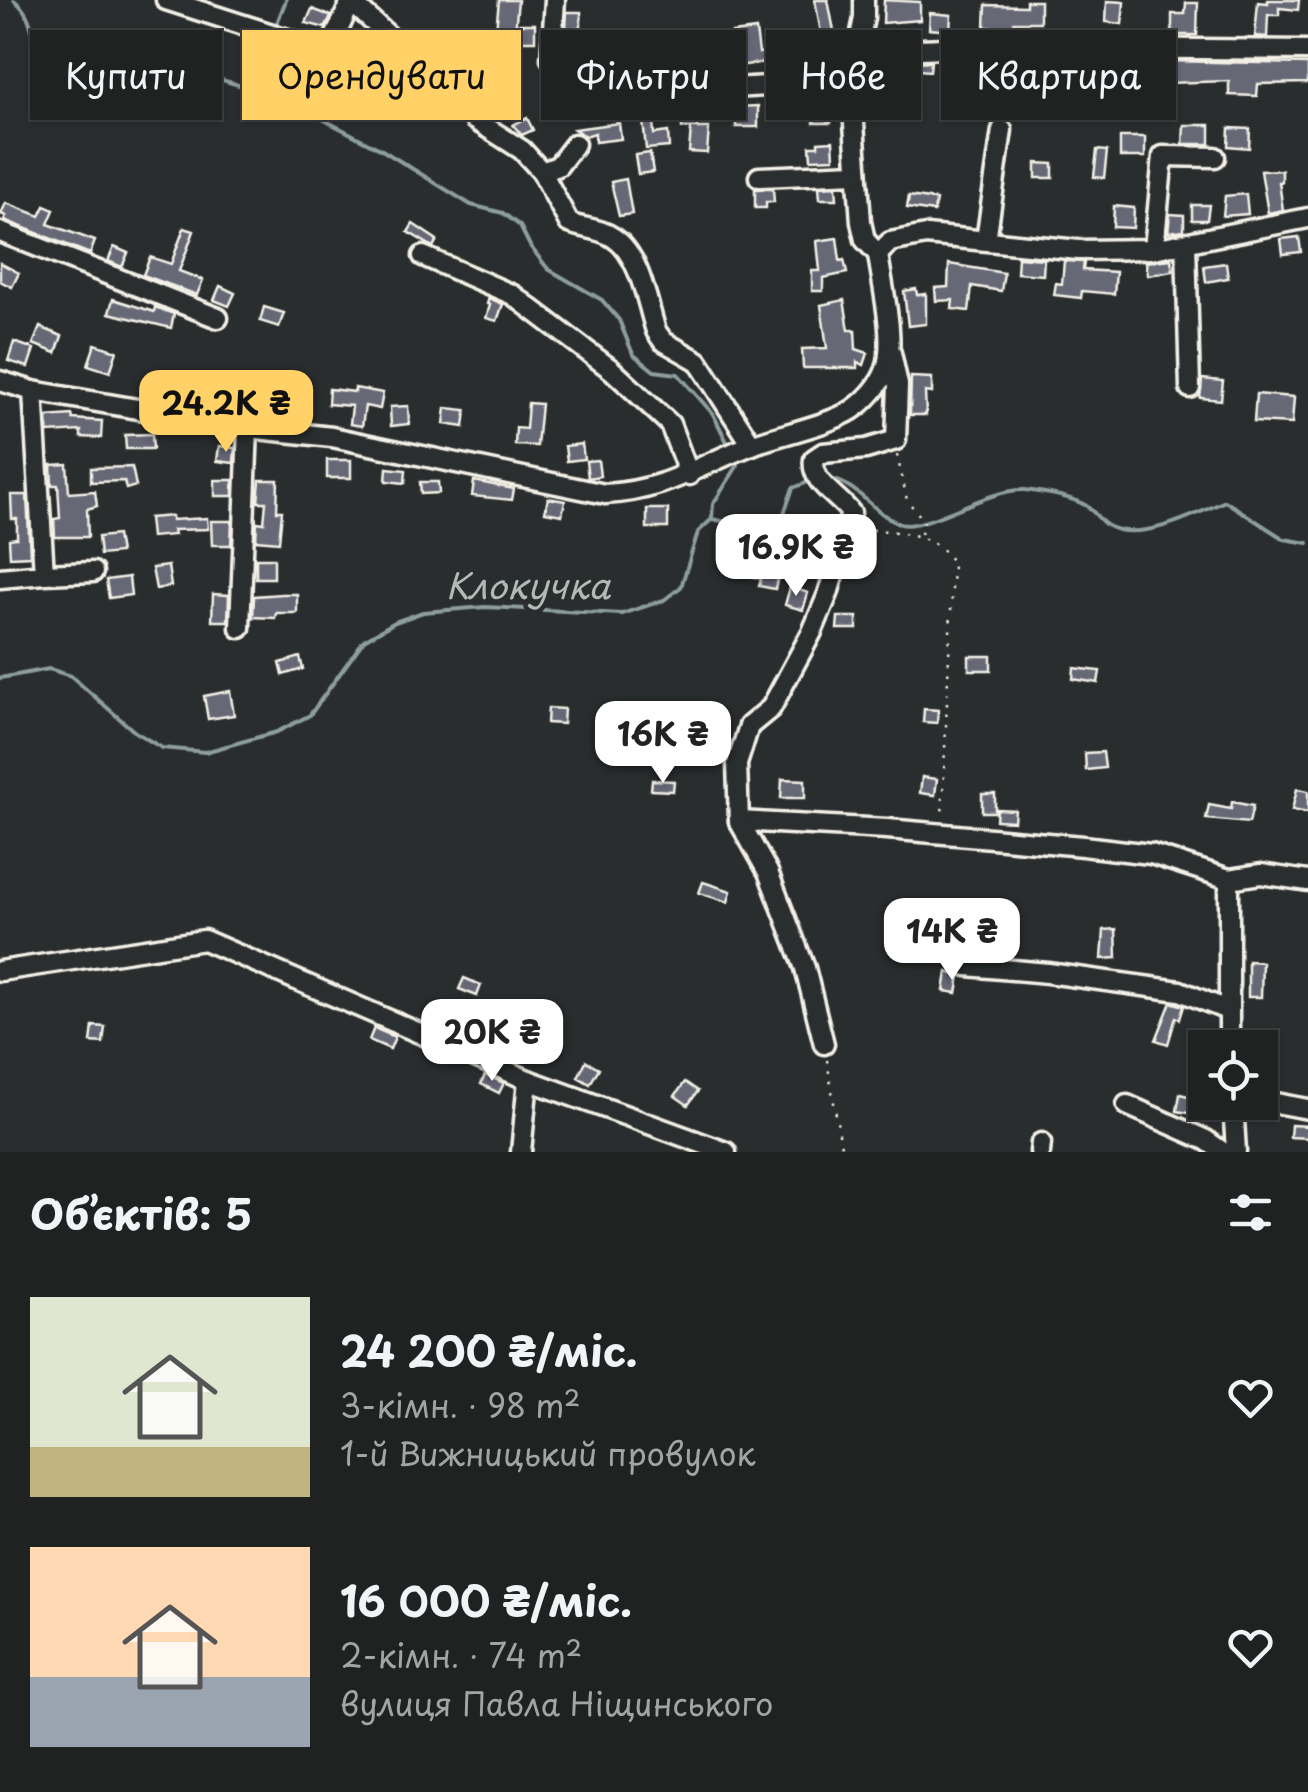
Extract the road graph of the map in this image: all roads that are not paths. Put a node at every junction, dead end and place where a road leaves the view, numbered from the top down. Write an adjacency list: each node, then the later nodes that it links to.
1 (166, 0): 4 (street)
2 (555, 0): 5 (street)
3 (864, 0): 6 (street)
4 (350, 1): 13 (street)
5 (553, 30)
6 (862, 30)
7 (921, 49): 8 (street)
8 (1308, 50)
9 (854, 120): 14 (street)
10 (1002, 130): 18 (street)
11 (575, 144): 13 (street)
12 (1216, 156): 20 (street)
13 (542, 172): 29 (street)
14 (857, 172): 15 (street); 21 (street)
15 (760, 177)
16 (1307, 219): 19 (street)
17 (0, 232): 23 (street)
18 (986, 240): 20 (street); 21 (street)
19 (1186, 244): 20 (street); 26 (street)
20 (1154, 249)
21 (878, 254): 24 (street)
22 (423, 256): 30 (street)
23 (218, 318)
24 (890, 348): 29 (street); 35 (street)
25 (0, 381): 27 (street)
26 (1190, 388)
27 (33, 391): 28 (street); 32 (street)
28 (248, 428): 30 (street); 34 (street)
29 (748, 447): 30 (street)
30 (688, 475)
31 (93, 572): 32 (street)
32 (44, 574): 33 (street)
33 (0, 578)
34 (240, 628)
35 (739, 821): 36 (street); 42 (street)
36 (1228, 878): 37 (street); 40 (street)
37 (1308, 882)
38 (967, 966): 40 (street)
39 (0, 971): 43 (street)
40 (1227, 1010): 41 (street)
41 (1229, 1030)
42 (824, 1044)
43 (528, 1080): 48 (street); 49 (street)
44 (1278, 1103): 46 (street)
45 (1127, 1105): 50 (street)
46 (1308, 1109)
47 (1234, 1120): 51 (street)
48 (521, 1152)
49 (726, 1152)
50 (1224, 1152)
51 (1236, 1152)

